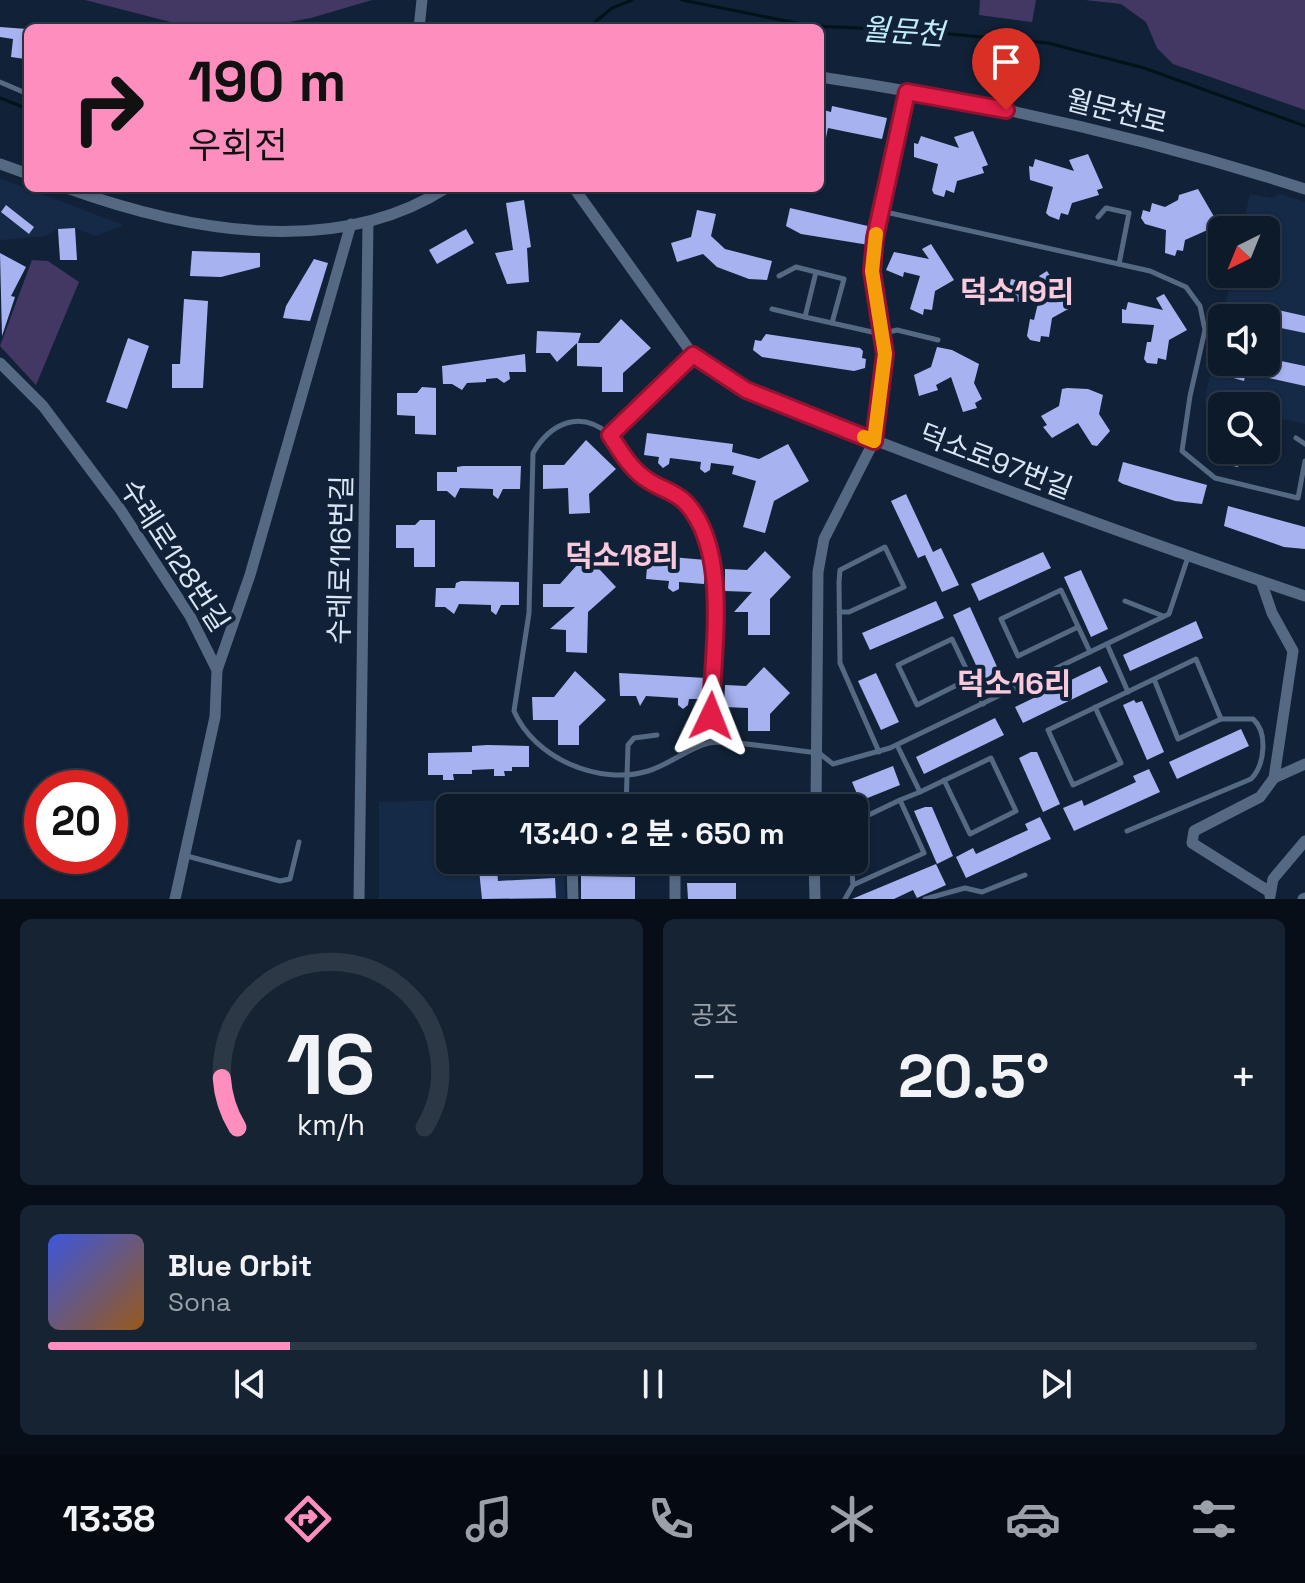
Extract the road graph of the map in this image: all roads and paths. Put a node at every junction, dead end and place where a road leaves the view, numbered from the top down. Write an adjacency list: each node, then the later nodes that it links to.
1 (422, 0): 2 (street)
2 (419, 24)
3 (824, 78): 6 (street, 월문천로)
4 (0, 82): 5 (lane)
5 (24, 92)
6 (907, 92): 9 (street, 월문천로); 13 (lane)
7 (0, 164): 8 (street)
8 (24, 173)
9 (1305, 189)
10 (78, 192): 16 (street)
11 (437, 192): 15 (street)
12 (577, 192): 25 (street, 덕소로97번길)
13 (881, 211): 17 (lane); 23 (lane)
14 (1098, 217): 17 (lane)
15 (368, 222): 16 (street); 74 (street, 수레로116번길)
16 (351, 224): 41 (street)
17 (1119, 264): 31 (lane)
18 (816, 272): 19 (lane); 21 (lane); 22 (lane)
19 (779, 276)
20 (772, 309): 21 (lane)
21 (805, 317): 22 (lane)
22 (832, 323): 23 (lane)
23 (881, 334): 24 (lane); 29 (lane)
24 (938, 340)
25 (693, 355): 27 (lane); 29 (street, 덕소로97번길)
26 (0, 363): 41 (street, 수레로128번길)
27 (610, 435): 49 (lane); 54 (lane)
28 (1296, 438): 30 (lane)
29 (874, 441): 32 (street, 덕소로97번길); 52 (street)
30 (1305, 444)
31 (1305, 461)
32 (1188, 557): 33 (street, 덕소로97번길); 37 (lane)
33 (1261, 581): 34 (street, 덕소로97번길); 55 (street)
34 (1305, 596)
35 (1125, 601): 37 (lane)
36 (839, 612): 36 (lane); 51 (lane)
37 (1164, 616): 39 (lane)
38 (1078, 627): 38 (lane); 40 (lane)
39 (1107, 644): 40 (lane); 44 (lane)
40 (1090, 652): 45 (lane)
41 (217, 670): 65 (street, 수레로128번길)
42 (971, 678): 42 (lane); 45 (lane)
43 (1154, 679): 44 (lane); 47 (lane); 47 (lane)
44 (1128, 692): 46 (lane)
45 (983, 704): 50 (lane)
46 (1095, 707): 46 (lane)
47 (1221, 719): 62 (lane)
48 (657, 735): 54 (lane)
49 (710, 743): 52 (lane); 54 (lane)
50 (897, 745): 51 (lane); 57 (lane)
51 (879, 752): 52 (lane)
52 (819, 753): 59 (street)
53 (1305, 764): 55 (street)
54 (627, 773): 58 (lane)
55 (1274, 778): 72 (street)
56 (944, 780): 56 (lane); 57 (lane)
57 (920, 792): 60 (lane)
58 (626, 794)
59 (817, 794)
60 (900, 800): 61 (lane); 71 (lane)
61 (868, 815)
62 (1127, 831)
63 (1305, 841): 72 (street)
64 (299, 842): 65 (lane)
65 (186, 856): 73 (street, 수레로128번길)
66 (572, 874): 75 (street)
67 (675, 874): 76 (street)
68 (814, 874): 77 (street)
69 (852, 874): 71 (lane)
70 (1025, 875): 79 (lane)
71 (853, 885): 78 (lane)
72 (1271, 896)
73 (175, 899)
74 (359, 899)
75 (573, 899)
76 (675, 899)
77 (815, 899)
78 (845, 899)
79 (925, 899)

